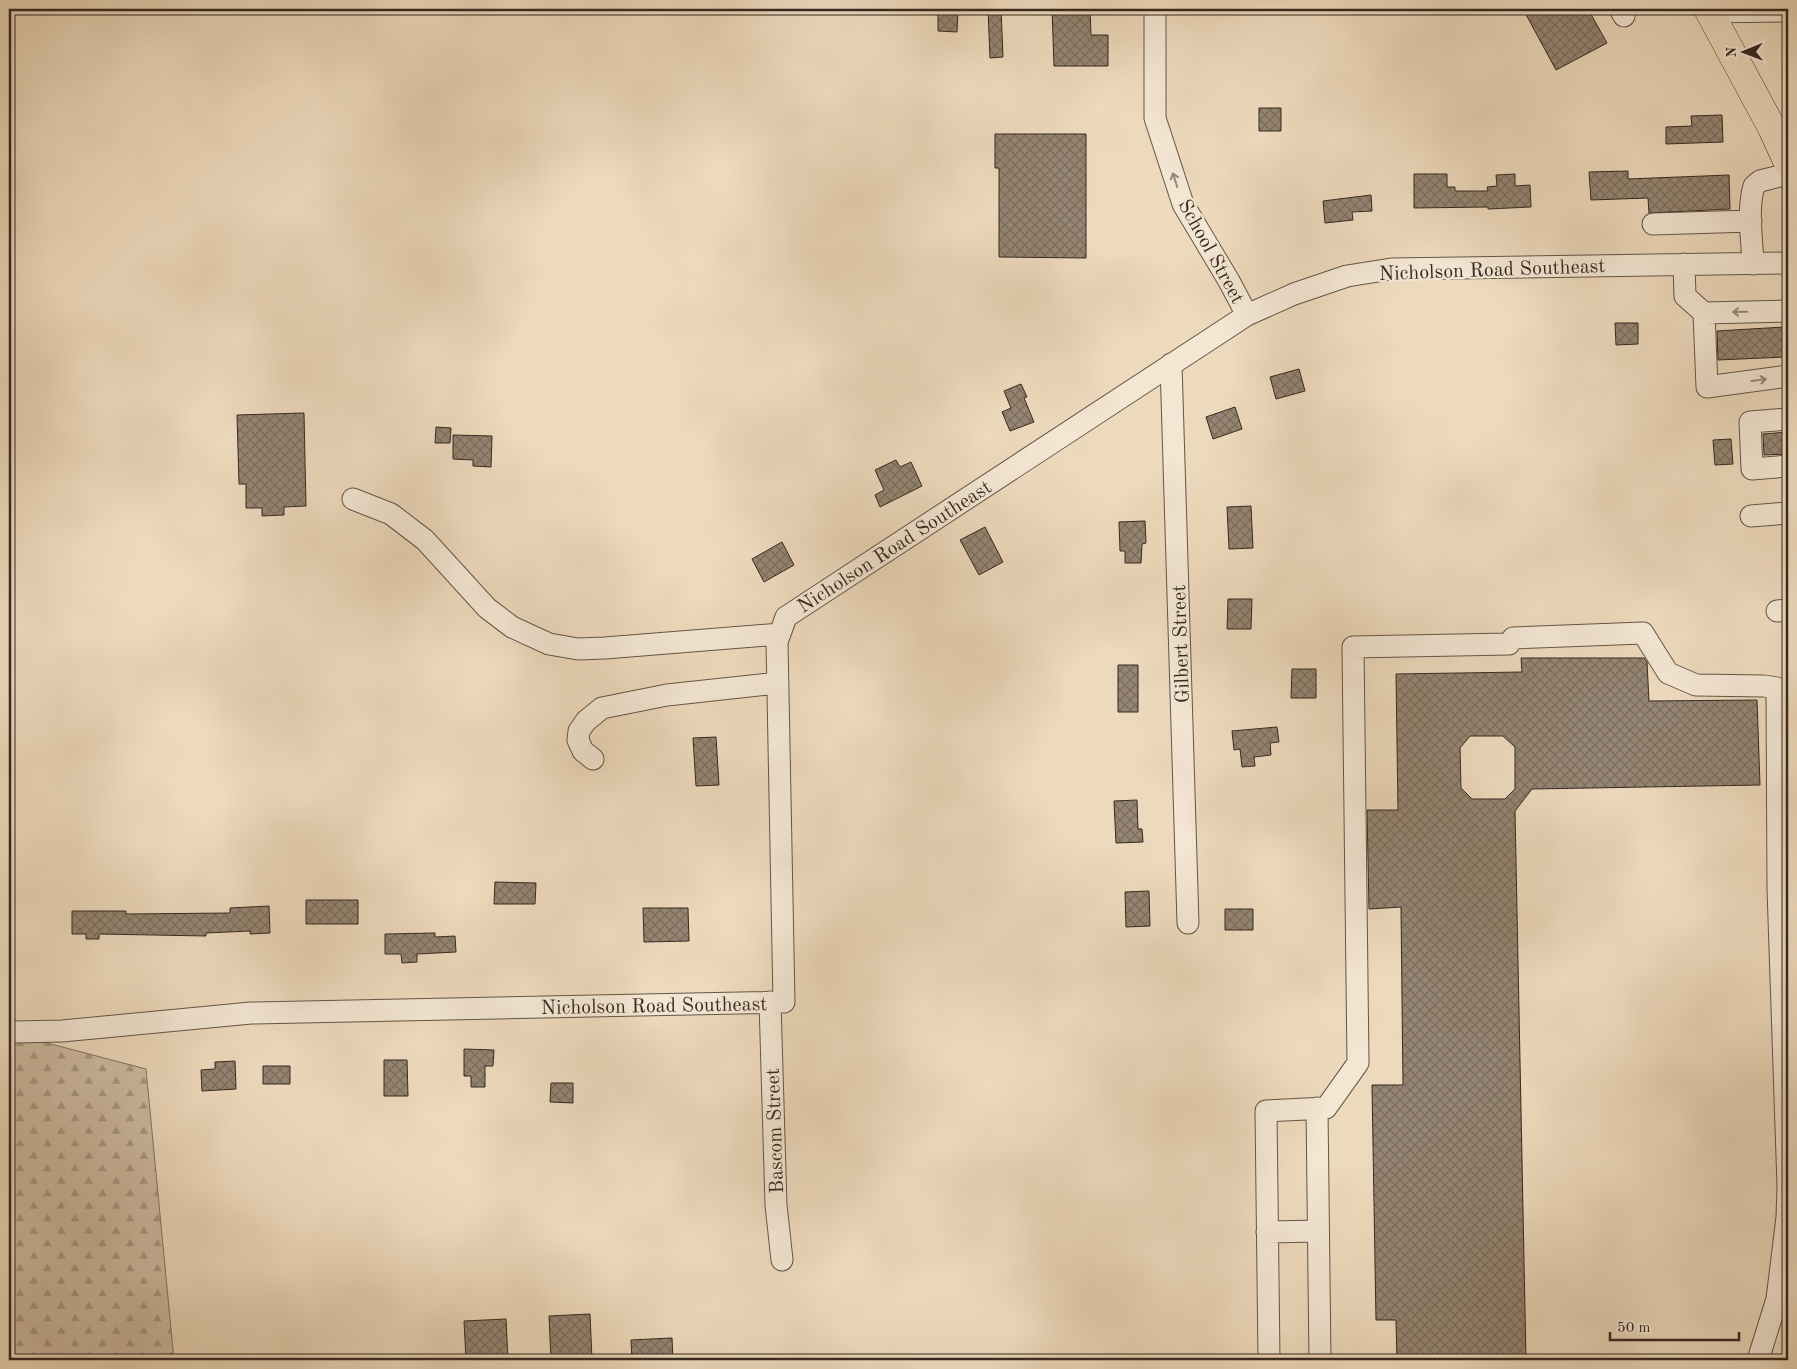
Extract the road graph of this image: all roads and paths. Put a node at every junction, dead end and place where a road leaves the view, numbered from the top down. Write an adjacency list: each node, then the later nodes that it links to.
1 (1155, 9): 13 (street, School Street, one-way to 1)
2 (1709, 11): 3 (street); 4 (main road)
3 (1788, 11)
4 (1788, 164)
5 (1788, 174): 6 (street)
6 (1751, 221): 7 (street); 10 (street)
7 (1654, 224)
8 (1788, 263): 10 (street, Nicholson Road Southeast)
9 (1684, 264): 10 (street, Nicholson Road Southeast); 12 (street); 13 (street, Nicholson Road Southeast)
10 (1753, 264)
11 (1788, 311): 12 (street, one-way to 12)
12 (1704, 313): 15 (street, one-way to 15)
13 (1247, 316): 14 (street, Nicholson Road Southeast)
14 (1171, 364): 21 (street, Nicholson Road Southeast); 26 (street, Gilbert Street)
15 (1788, 376)
16 (1788, 419): 17 (street)
17 (1788, 466)
18 (353, 499): 21 (street)
19 (1788, 513): 20 (street)
20 (1751, 516)
21 (780, 634): 22 (street, Nicholson Road Southeast)
22 (778, 683): 23 (street); 27 (street, Nicholson Road Southeast)
23 (592, 759)
24 (1783, 810): 25 (street); 29 (street)
25 (1785, 898): 30 (street)
26 (1188, 923)
27 (770, 1002): 28 (street, Nicholson Road Southeast); 33 (street, Bascom Street)
28 (9, 1031)
29 (1317, 1108): 31 (street); 32 (street)
30 (1788, 1196): 36 (street)
31 (1318, 1231): 32 (street); 35 (street)
32 (1267, 1232): 34 (street)
33 (782, 1260)
34 (1269, 1360)
35 (1320, 1360)
36 (1758, 1360)

